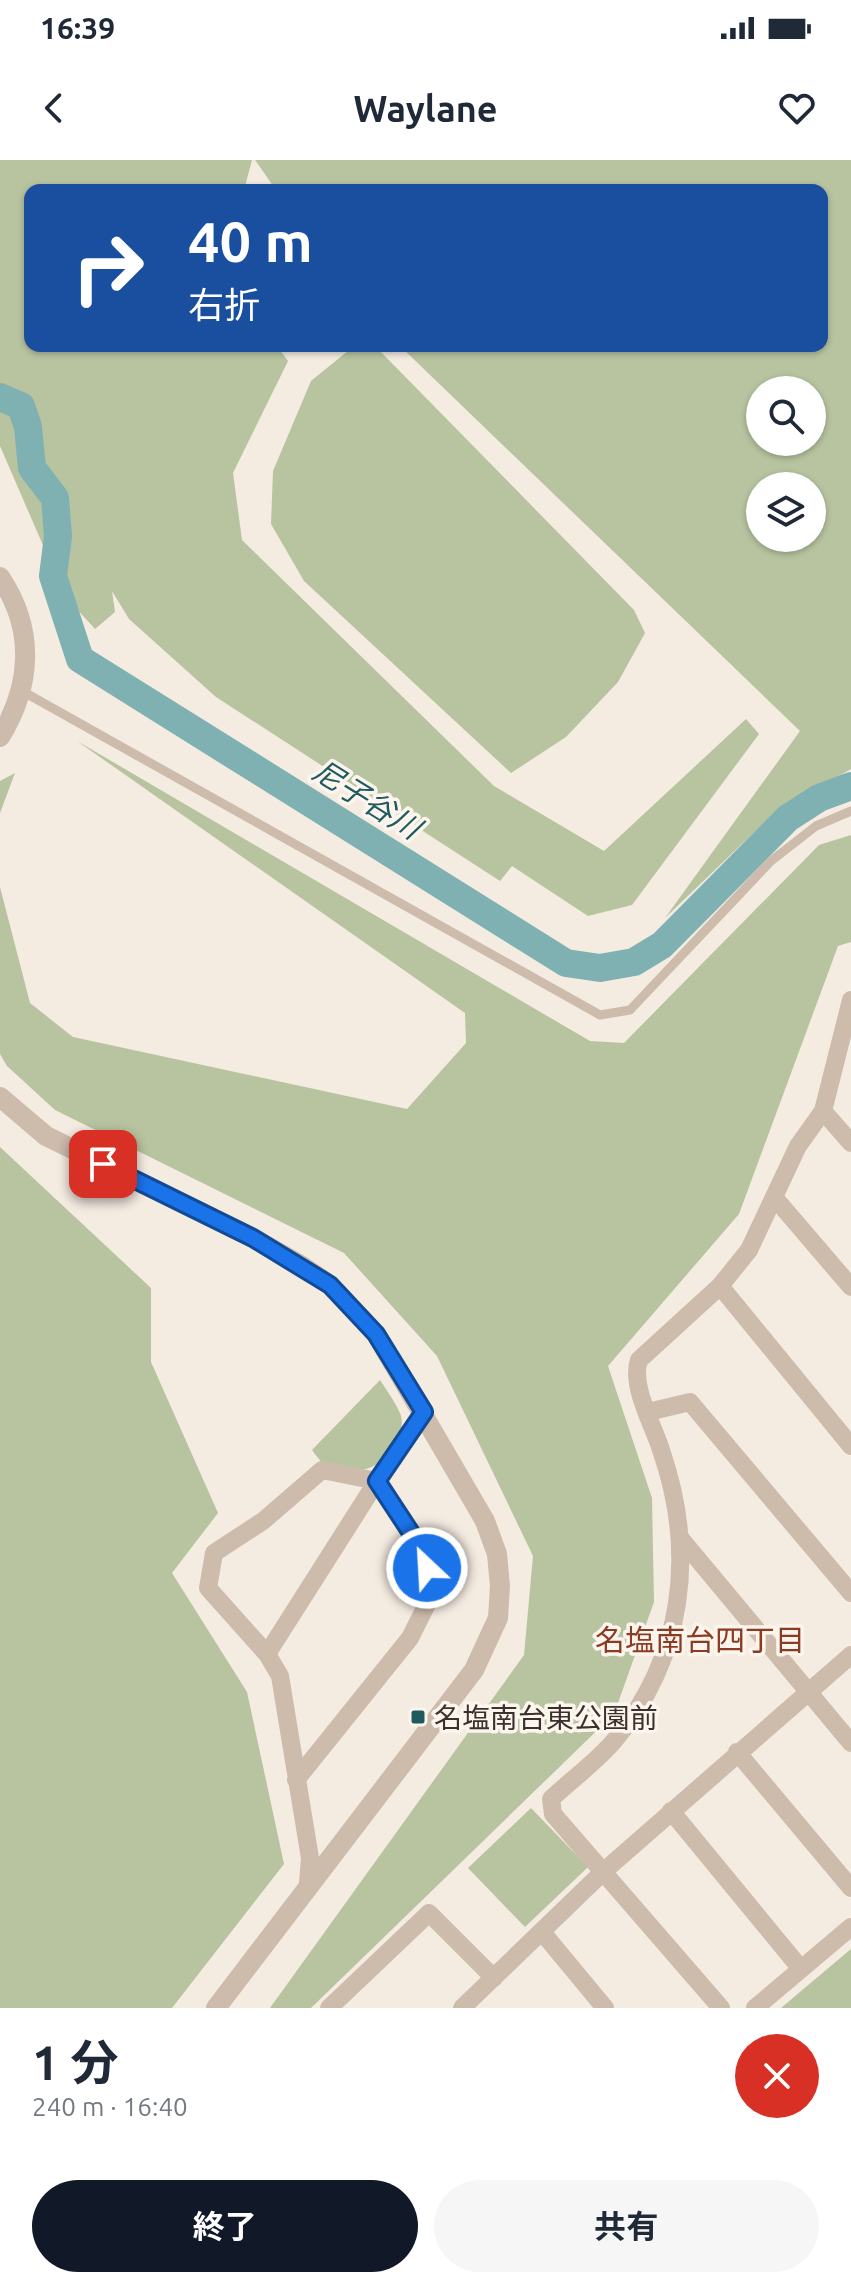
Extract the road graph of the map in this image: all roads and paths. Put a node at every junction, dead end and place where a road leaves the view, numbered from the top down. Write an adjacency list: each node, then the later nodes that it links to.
1 (0, 577): 2 (street)
2 (22, 691): 3 (street); 4 (lane)
3 (0, 737)
4 (851, 811)
5 (851, 1000): 7 (street)
6 (0, 1097): 12 (street)
7 (823, 1111): 8 (street); 9 (street)
8 (851, 1143)
9 (774, 1197): 10 (street); 11 (street)
10 (720, 1286): 13 (street); 14 (street)
11 (851, 1287)
12 (424, 1412): 15 (street); 26 (street)
13 (648, 1412): 16 (street); 17 (street)
14 (851, 1446)
15 (377, 1481): 18 (street); 18 (street); 23 (street)
16 (681, 1539): 20 (street); 25 (street)
17 (851, 1593)
18 (267, 1654): 23 (street)
19 (851, 1655): 20 (street)
20 (807, 1691): 21 (street); 22 (street)
21 (851, 1743)
22 (737, 1752): 24 (street); 27 (street)
23 (296, 1780): 26 (street)
24 (671, 1811): 25 (street); 30 (street)
25 (604, 1871): 29 (street); 37 (street)
26 (308, 1883): 33 (street)
27 (851, 1888)
28 (851, 1927): 30 (street)
29 (542, 1932): 31 (street); 36 (street)
30 (801, 1969): 38 (street)
31 (494, 1978): 32 (street); 34 (street)
32 (482, 2001): 35 (street)
33 (216, 2008)
34 (329, 2008)
35 (462, 2008)
36 (605, 2008)
37 (721, 2008)
38 (755, 2008)

